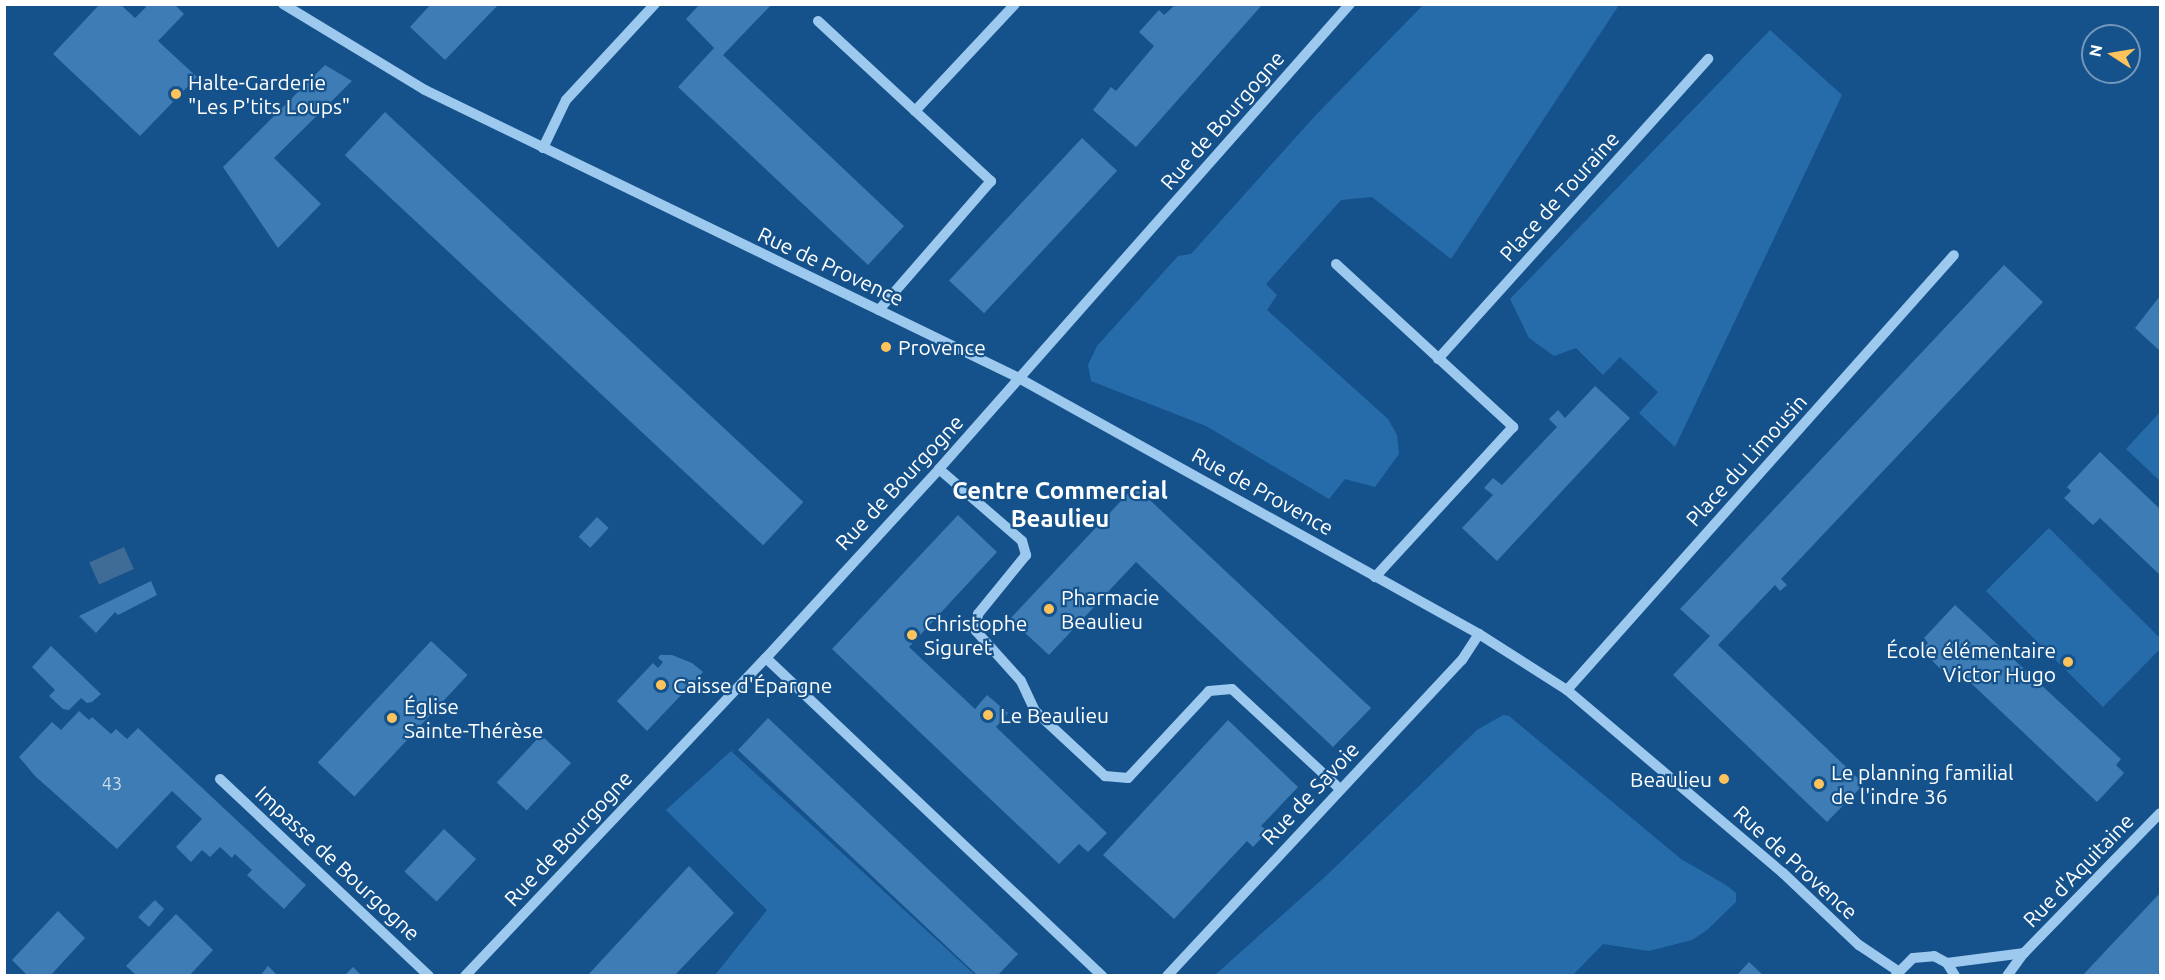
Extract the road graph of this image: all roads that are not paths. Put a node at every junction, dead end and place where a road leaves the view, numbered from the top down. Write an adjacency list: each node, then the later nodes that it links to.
1 (284, 4): 8 (street, Rue de Provence)
2 (655, 4): 8 (street)
3 (1015, 4): 7 (street)
4 (1350, 4): 13 (street, Rue de Bourgogne)
5 (818, 21): 7 (street)
6 (1708, 59): 12 (street, Place de Touraine)
7 (915, 111): 11 (street)
8 (543, 148): 11 (street, Rue de Provence)
9 (1954, 255): 18 (street, Place du Limousin)
10 (1336, 264): 12 (street)
11 (879, 310): 13 (street, Rue de Provence)
12 (1438, 359): 15 (street)
13 (1020, 379): 14 (street, Rue de Bourgogne); 15 (street, Rue de Provence)
14 (939, 469): 17 (street, Rue de Bourgogne); 20 (street)
15 (1375, 577): 16 (street, Rue de Provence)
16 (1479, 634): 18 (street, Rue de Provence); 20 (street, Rue de Savoie)
17 (766, 658): 26 (street, Rue de Bourgogne); 27 (street)
18 (1567, 690): 24 (street, Rue de Provence)
19 (220, 778): 25 (street, Impasse de Bourgogne)
20 (1340, 789): 28 (street, Rue de Savoie)
21 (2160, 813): 22 (street, Rue d'Aquitaine)
22 (2024, 953): 23 (street, Rue d'Aquitaine); 30 (street, Rue d'Aquitaine)
23 (1947, 963): 24 (street, Rue d'Aquitaine); 29 (street)
24 (1897, 973)
25 (429, 975)
26 (465, 975)
27 (1102, 975)
28 (1167, 975)
29 (1955, 975)
30 (2007, 975)

